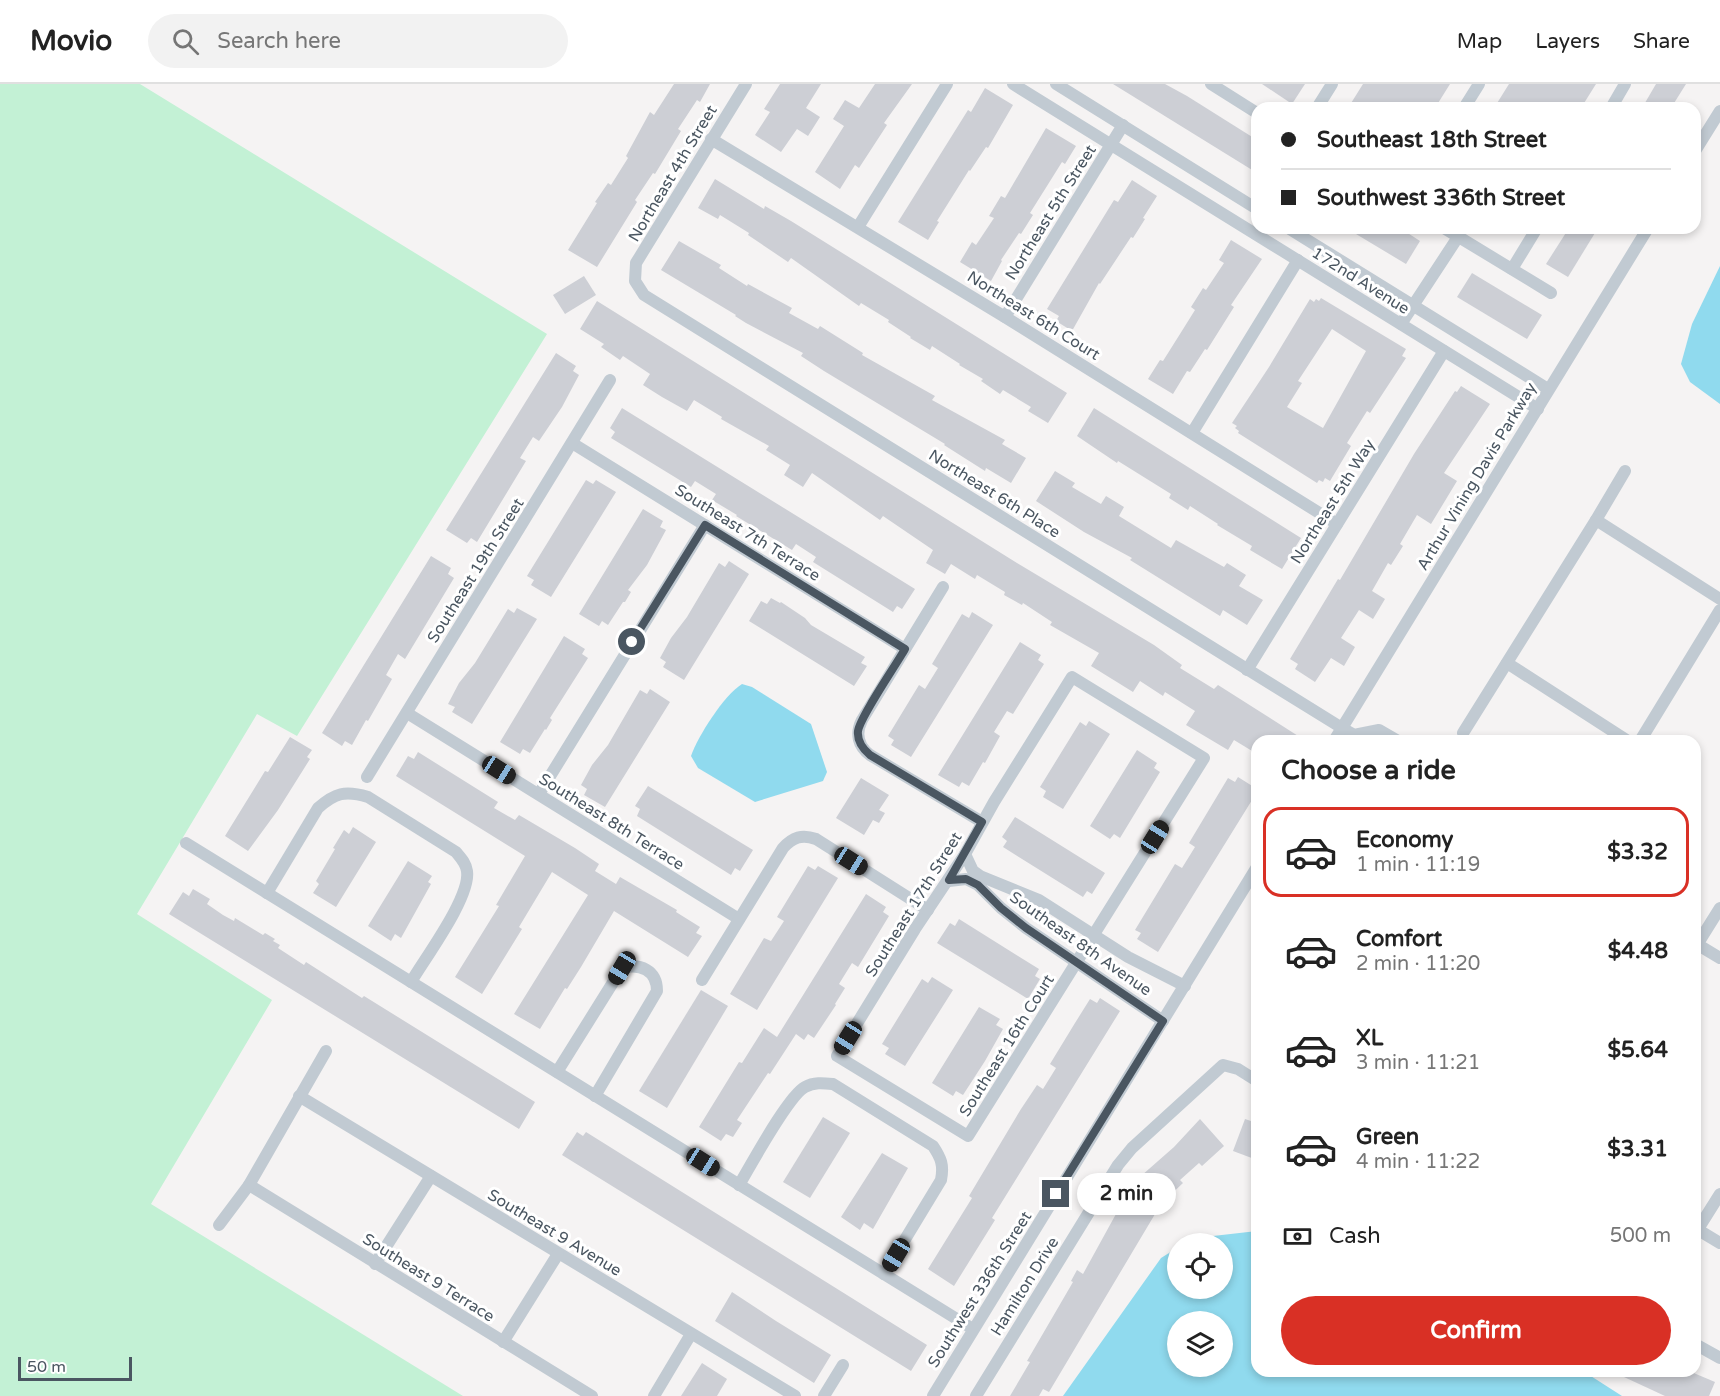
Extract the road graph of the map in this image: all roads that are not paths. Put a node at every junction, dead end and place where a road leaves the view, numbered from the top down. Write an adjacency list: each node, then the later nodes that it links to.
1 (746, 84): 15 (street, Northeast 4th Street)
2 (947, 84): 19 (street)
3 (1014, 84): 17 (street, 172nd Avenue)
4 (1056, 84): 14 (street)
5 (1211, 84): 12 (street)
6 (1332, 84): 9 (street)
7 (1479, 84): 10 (street)
8 (1625, 84): 11 (street)
9 (1321, 102)
10 (1468, 102)
11 (1614, 102)
12 (1251, 109)
13 (1720, 111): 16 (street)
14 (1123, 125): 17 (street, Northeast 5th Street); 18 (street)
15 (711, 139): 19 (street, Northeast 6th Court); 29 (street, Northeast 4th Street)
16 (1701, 141)
17 (1111, 144): 20 (street, 172nd Avenue); 32 (street, Northeast 5th Street)
18 (1251, 205)
19 (858, 227): 32 (street, Northeast 6th Court)
20 (1251, 231)
21 (1256, 234): 27 (street, 172nd Avenue)
22 (1298, 234): 31 (street, 172nd Avenue)
23 (1453, 234): 26 (street)
24 (1533, 234): 28 (street)
25 (1644, 234): 36 (street, Arthur Vining Davis Parkway)
26 (1458, 237): 28 (street); 31 (street)
27 (1298, 260): 33 (street, 172nd Avenue); 38 (street)
28 (1512, 269): 30 (street)
29 (635, 281): 49 (street, Northeast 6th Place)
30 (1551, 293)
31 (1414, 306): 33 (street); 36 (street, 172nd Avenue)
32 (1005, 316): 38 (street, Northeast 6th Court)
33 (1401, 324): 34 (street, 172nd Avenue)
34 (1444, 351): 37 (street, 172nd Avenue); 42 (street, Northeast 5th Way)
35 (610, 380): 39 (street, Southeast 19th Street)
36 (1548, 389): 37 (street, Arthur Vining Davis Parkway)
37 (1538, 409): 52 (street, Arthur Vining Davis Parkway)
38 (1192, 433): 42 (street, Northeast 6th Court)
39 (572, 443): 43 (street, Southeast 7th Terrace); 51 (street, Southeast 19th Street)
40 (1625, 471): 41 (street)
41 (1596, 520): 45 (street); 48 (street)
42 (1337, 524): 49 (street, Northeast 5th Way)
43 (705, 525): 47 (street, Southeast 7th Terrace); 61 (street)
44 (943, 587): 47 (street)
45 (1720, 599)
46 (1720, 610): 59 (street)
47 (905, 649): 62 (street)
48 (1507, 663): 53 (street); 58 (street)
49 (1247, 670): 52 (street, Northeast 6th Place)
50 (1072, 677): 62 (street, Southeast 17th Street); 73 (street, Southeast 16th Court)
51 (406, 712): 60 (street, Southeast 19th Street); 61 (street, Southeast 8th Terrace)
52 (1342, 728): 54 (street, Arthur Vining Davis Parkway); 55 (street, Northeast 6th Place)
53 (1463, 733)
54 (1338, 735)
55 (1351, 735)
56 (1364, 735): 57 (street)
57 (1388, 735)
58 (1619, 735)
59 (1644, 735)
60 (367, 777)
61 (539, 795): 72 (street, Southeast 8th Terrace)
62 (982, 822): 64 (street, Southeast 17th Street)
63 (186, 843): 67 (street)
64 (966, 854): 66 (street, Southeast 17th Street); 68 (street, Southeast 8th Avenue)
65 (1251, 877): 80 (street)
66 (949, 880): 70 (street, Southeast 17th Street); 71 (street, Southeast 8th Avenue)
67 (267, 893): 79 (street); 79 (street)
68 (1024, 893): 71 (street); 73 (street, Southeast 8th Avenue)
69 (1720, 908): 74 (street)
70 (928, 910): 72 (street); 87 (street, Southeast 17th Street)
71 (1008, 914): 77 (street, Southeast 8th Avenue)
72 (739, 919): 78 (street)
73 (1094, 935): 77 (street, Southeast 16th Court); 80 (street, Southeast 8th Avenue)
74 (1701, 937)
75 (1701, 948): 76 (street)
76 (1720, 958)
77 (1077, 962): 81 (street, Southeast 8th Avenue); 87 (street, Southeast 16th Court)
78 (702, 980)
79 (411, 982): 83 (street)
80 (1185, 986): 81 (street, Southwest 336th Street)
81 (1163, 1021): 99 (street, Southwest 336th Street)
82 (326, 1051): 85 (street)
83 (557, 1072): 86 (street); 86 (street)
84 (1251, 1077): 110 (street, Hamilton Drive)
85 (299, 1096): 88 (street, Southeast 9 Avenue); 89 (street)
86 (595, 1096): 90 (street)
87 (968, 1136)
88 (431, 1176): 96 (street, Southeast 9 Avenue); 97 (street)
89 (249, 1185): 93 (street); 97 (street, Southeast 9 Terrace)
90 (739, 1185): 98 (street); 98 (street)
91 (1720, 1194): 92 (street)
92 (1701, 1221)
93 (219, 1225)
94 (1701, 1231): 95 (street)
95 (1720, 1243)
96 (558, 1254): 100 (street, Southeast 9 Avenue); 101 (street)
97 (375, 1264): 101 (street, Southeast 9 Terrace)
98 (884, 1274): 99 (street)
99 (974, 1329): 109 (street, Southwest 336th Street)
100 (691, 1334): 106 (street); 107 (street, Southeast 9 Avenue)
101 (503, 1342): 105 (street, Southeast 9 Terrace)
102 (1701, 1347): 103 (street)
103 (1718, 1357)
104 (843, 1365): 108 (street)
105 (592, 1396)
106 (654, 1396)
107 (795, 1396)
108 (824, 1396)
109 (933, 1396)
110 (976, 1396)

